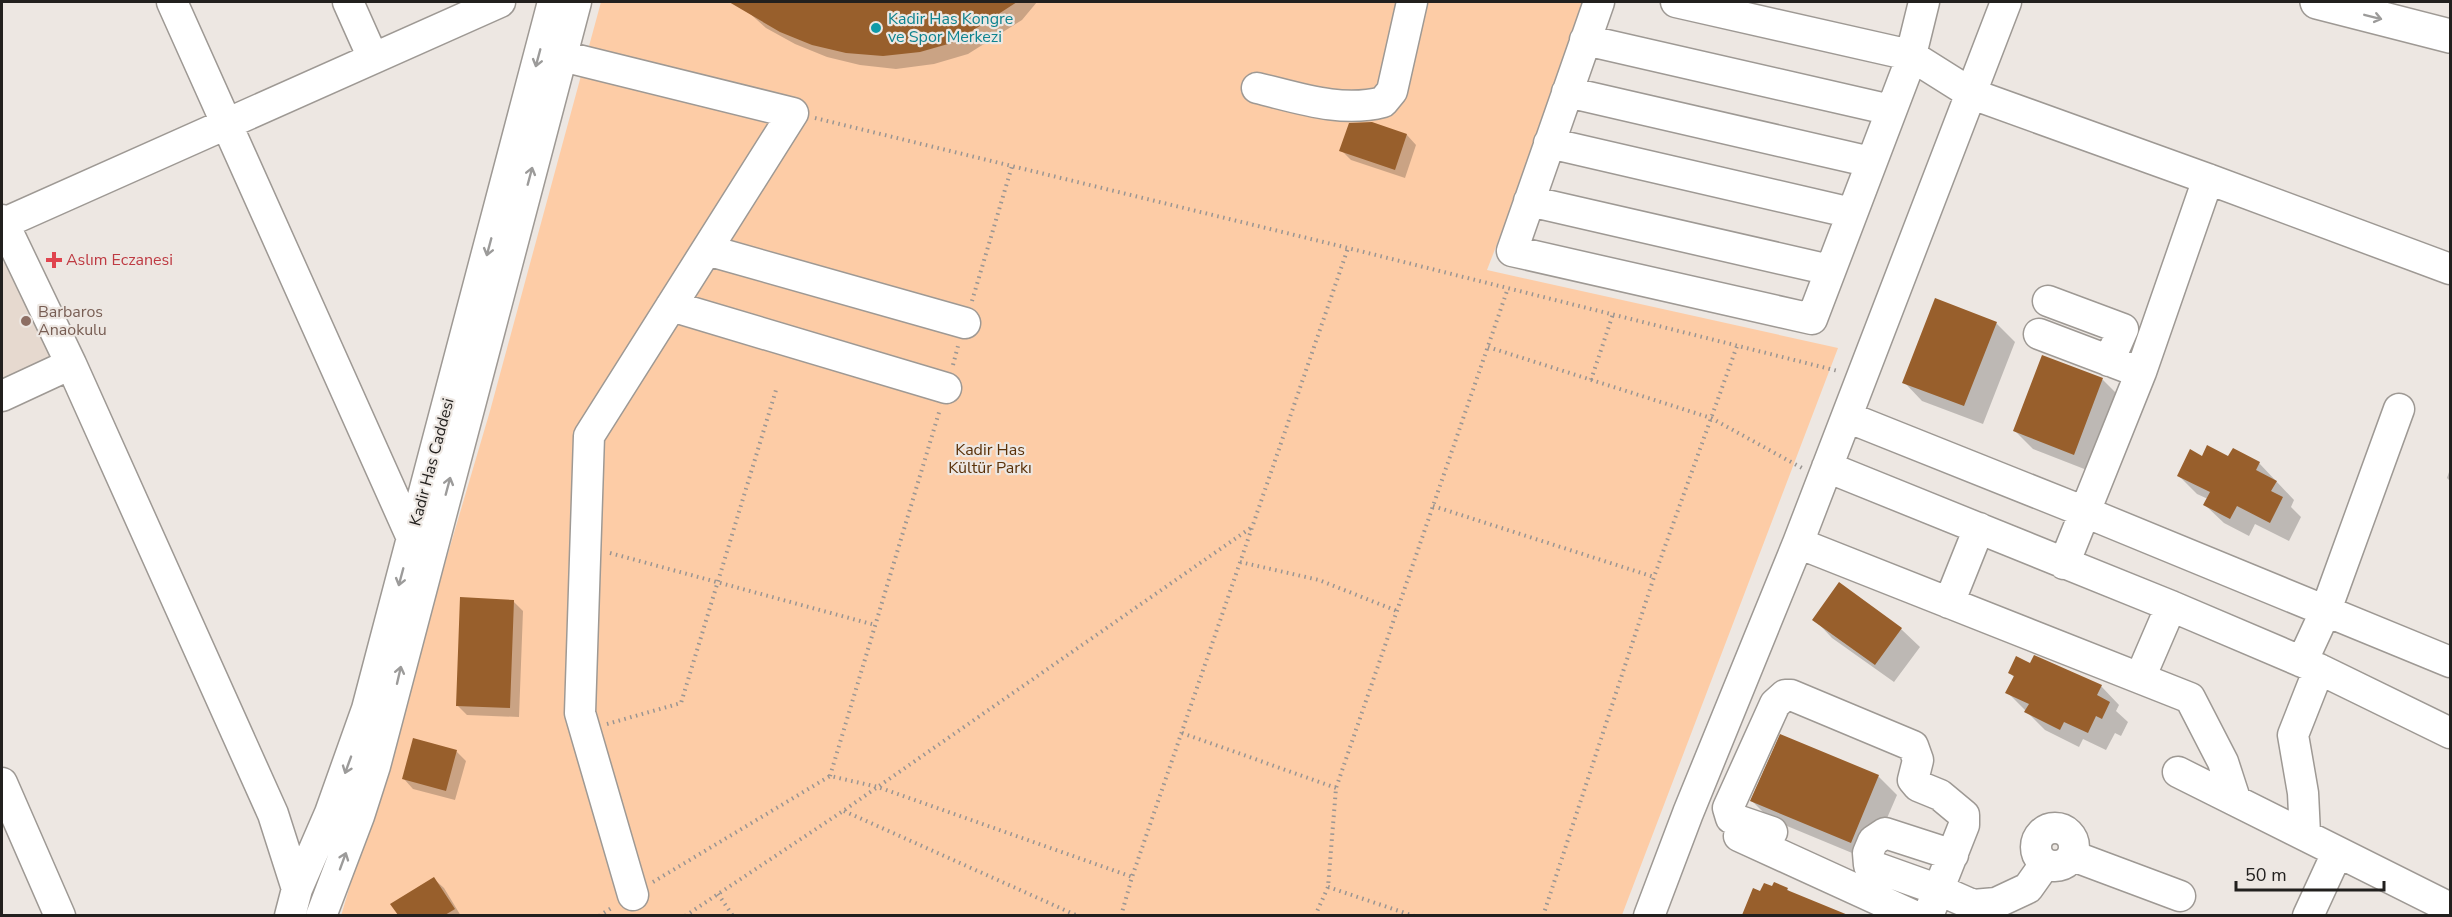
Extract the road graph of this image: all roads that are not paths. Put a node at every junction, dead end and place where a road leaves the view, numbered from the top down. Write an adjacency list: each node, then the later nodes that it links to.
1 (172, 2): 21 (street)
2 (348, 2): 16 (street)
3 (500, 2): 16 (street)
4 (553, 2): 45 (street, Kadir Has Caddesi, one-way to 45)
5 (576, 2): 15 (street, Kadir Has Caddesi)
6 (1412, 2): 17 (street)
7 (1599, 2): 13 (street)
8 (1676, 2): 14 (street)
9 (1923, 2): 14 (street)
10 (2006, 2): 19 (street)
11 (2317, 2): 12 (main road, one-way to 12)
12 (2451, 36)
13 (1586, 40): 18 (street); 20 (street)
14 (1910, 55): 19 (street); 20 (street)
15 (562, 56): 28 (street); 69 (street, Kadir Has Caddesi, one-way to 15)
16 (373, 58): 21 (street)
17 (1257, 88)
18 (1567, 92): 22 (street); 23 (street)
19 (1972, 94): 24 (street); 41 (street)
20 (1891, 110): 23 (street)
21 (226, 123): 27 (street); 45 (street)
22 (1549, 143): 25 (street); 26 (street)
23 (1871, 162): 26 (street)
24 (2208, 179): 29 (street); 37 (street)
25 (1529, 201): 30 (street); 30 (street)
26 (1852, 213): 30 (street)
27 (2, 222): 36 (street)
28 (707, 250): 32 (street); 33 (street)
29 (2451, 269)
30 (1830, 270)
31 (2048, 301): 35 (street)
32 (671, 306): 38 (street); 63 (street)
33 (965, 323)
34 (2039, 334): 35 (street)
35 (2109, 361): 37 (street)
36 (71, 364): 39 (street); 65 (street)
37 (2140, 372): 43 (street)
38 (946, 388)
39 (2, 396)
40 (2399, 409): 50 (street)
41 (1847, 417): 42 (street); 43 (street)
42 (1825, 473): 44 (street); 46 (street)
43 (2085, 512): 47 (street); 50 (street)
44 (1979, 528): 47 (street); 48 (street)
45 (412, 538): 65 (street, Kadir Has Caddesi, one-way to 65)
46 (1798, 543): 48 (street); 58 (street)
47 (2064, 564): 49 (street)
48 (1948, 603): 53 (street)
49 (2171, 606): 52 (street); 53 (street)
50 (2326, 610): 51 (street); 52 (street)
51 (2451, 662)
52 (2310, 665): 54 (street); 60 (street)
53 (2140, 678): 57 (street)
54 (2451, 733)
55 (2178, 772): 57 (street)
56 (2, 783): 68 (street)
57 (2235, 799): 60 (street)
58 (1688, 813): 70 (street); 71 (street)
59 (1772, 832): 62 (street)
60 (2305, 834): 61 (street)
61 (2337, 853): 67 (street); 72 (street)
62 (1953, 855): 66 (street); 66 (street)
63 (633, 895)
64 (2180, 896): 66 (street)
65 (294, 902)
66 (1934, 903)
67 (2451, 908)
68 (60, 915)
69 (321, 915)
70 (1649, 915)
71 (1914, 915)
72 (2308, 915)

